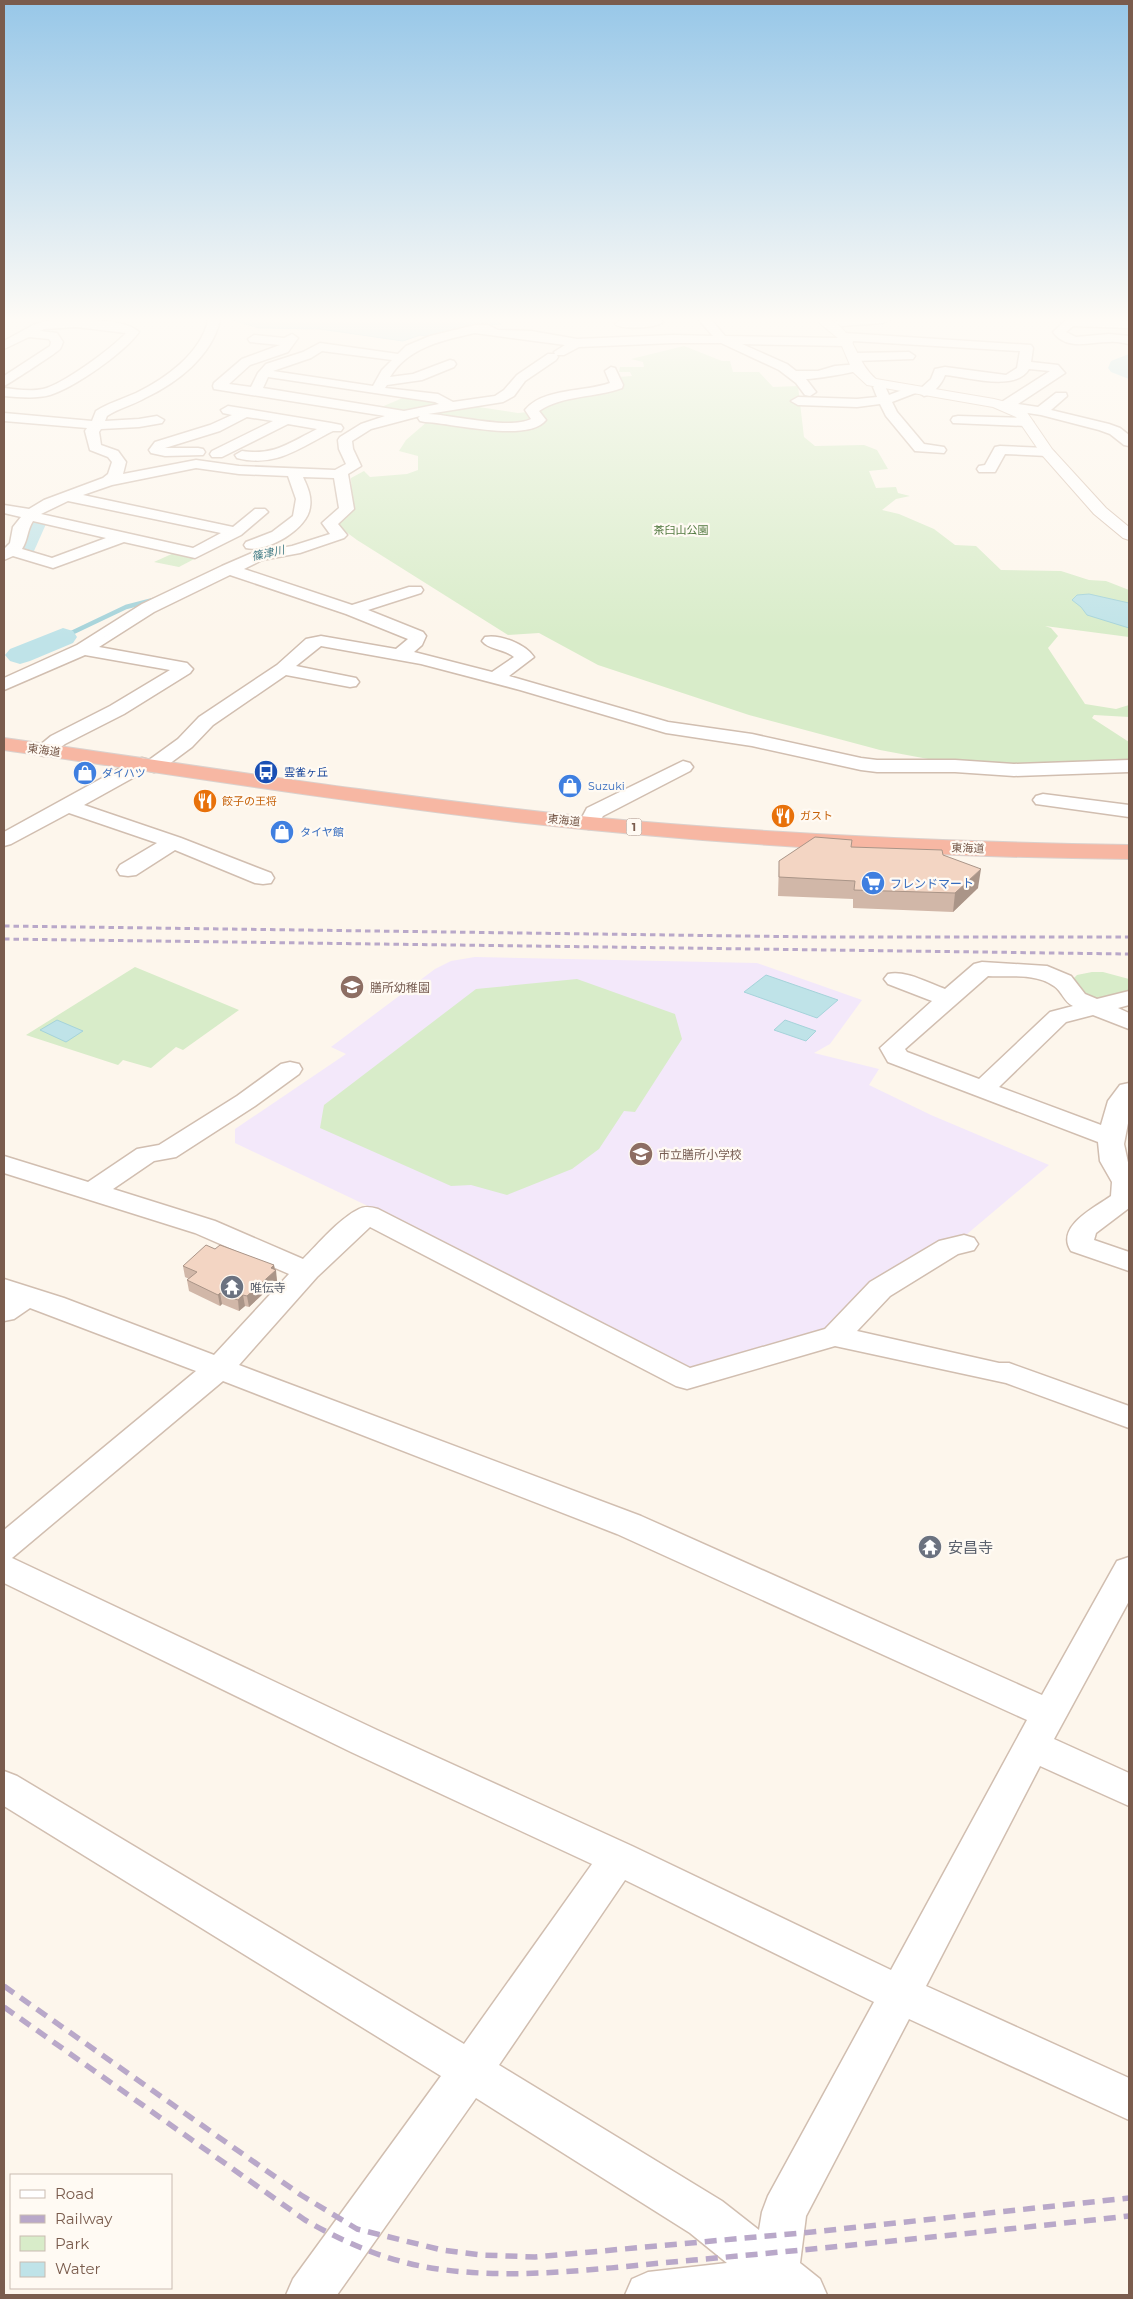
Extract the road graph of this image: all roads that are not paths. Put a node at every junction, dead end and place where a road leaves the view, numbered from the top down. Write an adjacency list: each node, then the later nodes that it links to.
1 (98, 424): 21 (street)
2 (222, 424): 18 (street)
3 (277, 424): 18 (street)
4 (314, 424): 11 (street)
5 (376, 424): 12 (street)
6 (487, 424): 7 (street)
7 (530, 424)
8 (900, 424): 17 (street)
9 (1027, 424): 14 (street)
10 (1090, 424): 16 (street)
11 (331, 427): 12 (street); 18 (street)
12 (356, 431): 25 (street)
13 (992, 434): 14 (street)
14 (1035, 436): 15 (street); 19 (street)
15 (1056, 436)
16 (1129, 442)
17 (939, 450)
18 (221, 452): 20 (street)
19 (1047, 452): 23 (street); 32 (street)
20 (196, 464): 22 (street); 24 (street)
21 (118, 465): 22 (street); 26 (street)
22 (175, 467): 26 (street)
23 (984, 469)
24 (294, 473): 25 (street); 34 (street)
25 (337, 474): 36 (street)
26 (108, 481): 27 (street)
27 (66, 496): 30 (street); 31 (street)
28 (4, 509): 30 (street)
29 (260, 512): 31 (street)
30 (30, 515): 33 (street); 35 (street)
31 (236, 532): 33 (street)
32 (1129, 535)
33 (122, 537): 35 (street)
34 (252, 546)
35 (8, 553)
36 (228, 569): 38 (street); 40 (street)
37 (415, 590): 38 (street)
38 (352, 610): 41 (street)
39 (491, 641): 43 (street)
40 (83, 648): 45 (street); 47 (street)
41 (400, 655): 42 (street); 43 (street)
42 (283, 669): 44 (street); 48 (street)
43 (495, 678): 49 (street)
44 (350, 682)
45 (4, 685)
46 (4, 744): 47 (highway, 東海道 / 1)
47 (44, 750): 48 (highway, 東海道 / 1)
48 (148, 765): 52 (street); 54 (highway, 東海道 / 1)
49 (1129, 766)
50 (683, 767): 54 (street)
51 (1043, 800): 53 (street)
52 (68, 806): 55 (street); 56 (street)
53 (1129, 811)
54 (588, 823): 57 (highway, 東海道 / 1)
55 (4, 840)
56 (174, 842): 58 (street); 59 (street)
57 (1129, 852)
58 (128, 870)
59 (262, 878)
60 (896, 979): 61 (street)
61 (947, 998): 63 (street); 66 (street)
62 (1129, 998): 63 (street)
63 (1095, 1008): 64 (street); 66 (street)
64 (1129, 1022)
65 (290, 1069): 70 (street)
66 (982, 1090): 68 (street)
67 (1129, 1090): 68 (street)
68 (1118, 1133): 71 (street)
69 (4, 1164): 70 (street)
70 (92, 1191): 74 (street)
71 (1127, 1200): 73 (street)
72 (964, 1244): 76 (street)
73 (1129, 1262)
74 (307, 1271): 76 (street); 77 (street)
75 (11, 1299): 77 (street)
76 (835, 1336): 78 (street)
77 (219, 1368): 79 (street); 82 (street)
78 (1127, 1413)
79 (4, 1548)
80 (4, 1568): 85 (street)
81 (1129, 1570): 82 (street)
82 (1040, 1730): 84 (street); 86 (street)
83 (4, 1787): 87 (street)
84 (1129, 1790)
85 (618, 1858): 86 (street); 87 (street)
86 (899, 1994): 88 (street); 89 (street)
87 (470, 2071): 89 (street); 90 (street)
88 (1129, 2099)
89 (788, 2282): 91 (street)
90 (309, 2295)
91 (648, 2295)

